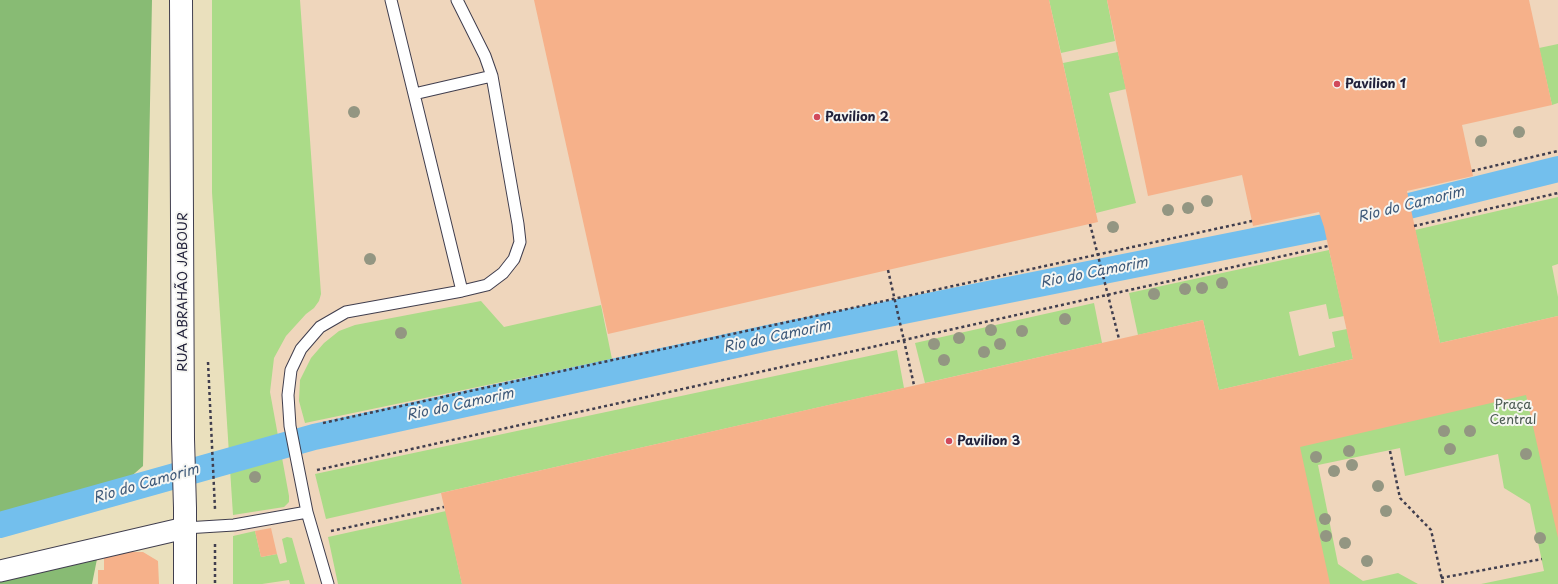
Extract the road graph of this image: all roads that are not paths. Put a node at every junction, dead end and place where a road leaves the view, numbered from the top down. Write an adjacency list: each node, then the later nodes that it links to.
1 (181, 0): 8 (street, RUA ABRAHÃO JABOUR)
2 (391, 0): 5 (lane)
3 (457, 0): 4 (lane)
4 (492, 76): 5 (lane); 6 (lane)
5 (414, 94): 6 (lane)
6 (462, 291): 7 (lane)
7 (307, 512): 8 (lane); 11 (lane)
8 (185, 518): 9 (street); 10 (street, RUA ABRAHÃO JABOUR)
9 (0, 571)
10 (185, 584)
11 (328, 584)

